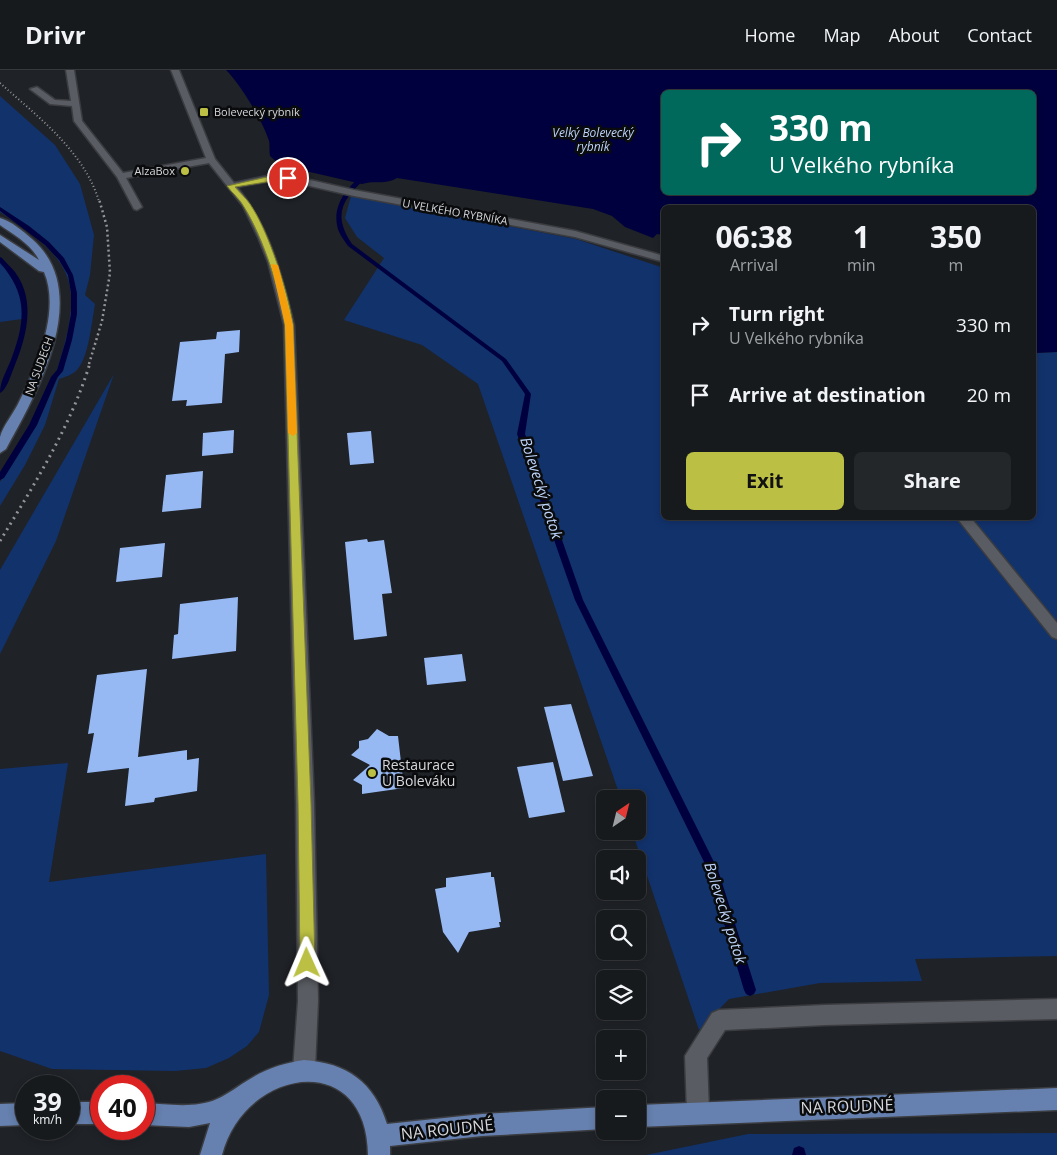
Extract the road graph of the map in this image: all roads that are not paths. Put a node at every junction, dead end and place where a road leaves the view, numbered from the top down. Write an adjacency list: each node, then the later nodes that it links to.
1 (70, 70): 5 (street)
2 (175, 70): 6 (street)
3 (46, 86): 5 (street)
4 (34, 89): 5 (street)
5 (75, 102): 7 (street)
6 (211, 160): 7 (street); 8 (street)
7 (121, 176): 9 (street)
8 (237, 184): 12 (street, U VELKÉHO RYBNÍKA); 18 (street)
9 (137, 206)
10 (0, 221): 13 (main road, NA SUDECH)
11 (0, 238): 13 (main road)
12 (661, 258)
13 (50, 277): 14 (main road, NA SUDECH)
14 (0, 449)
15 (966, 520): 16 (street)
16 (1057, 632)
17 (1057, 1009): 21 (street)
18 (304, 1070): 19 (main road, NA ROUDNÉ); 27 (main road, NA ROUDNÉ)
19 (242, 1098): 22 (main road, NA ROUDNÉ); 28 (main road, NA ROUDNÉ)
20 (1057, 1099): 21 (main road, NA ROUDNÉ)
21 (698, 1112): 24 (main road, NA ROUDNÉ)
22 (155, 1114)
23 (15, 1115): 25 (main road)
24 (646, 1115)
25 (0, 1116)
26 (596, 1119): 27 (main road, NA ROUDNÉ)
27 (379, 1145)
28 (210, 1155)

